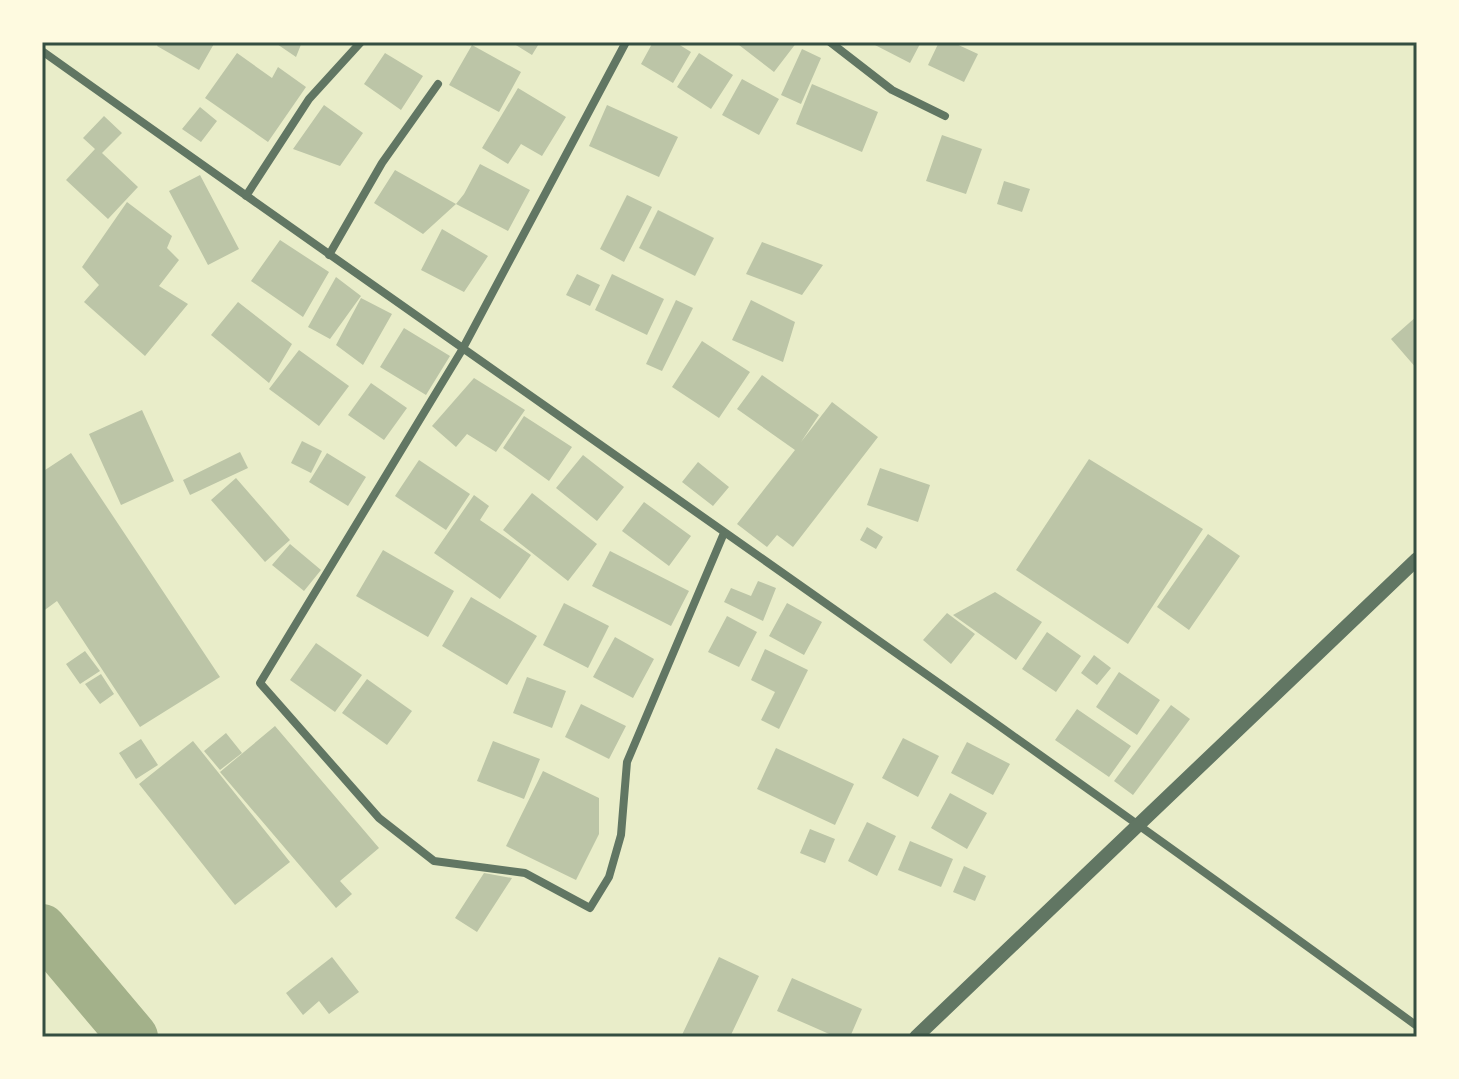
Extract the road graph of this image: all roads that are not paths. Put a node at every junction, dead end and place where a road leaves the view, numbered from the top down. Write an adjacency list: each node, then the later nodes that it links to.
1 (361, 42): 7 (street)
2 (626, 42): 9 (street)
3 (830, 42): 6 (street)
4 (42, 51): 7 (street)
5 (438, 84): 8 (street)
6 (945, 116)
7 (246, 196): 8 (street)
8 (329, 255): 9 (street)
9 (462, 350): 10 (street); 10 (street)
10 (724, 533): 12 (street)
11 (1417, 559): 12 (street)
12 (1140, 825): 13 (street); 14 (street)
13 (1417, 1026)
14 (916, 1037)

